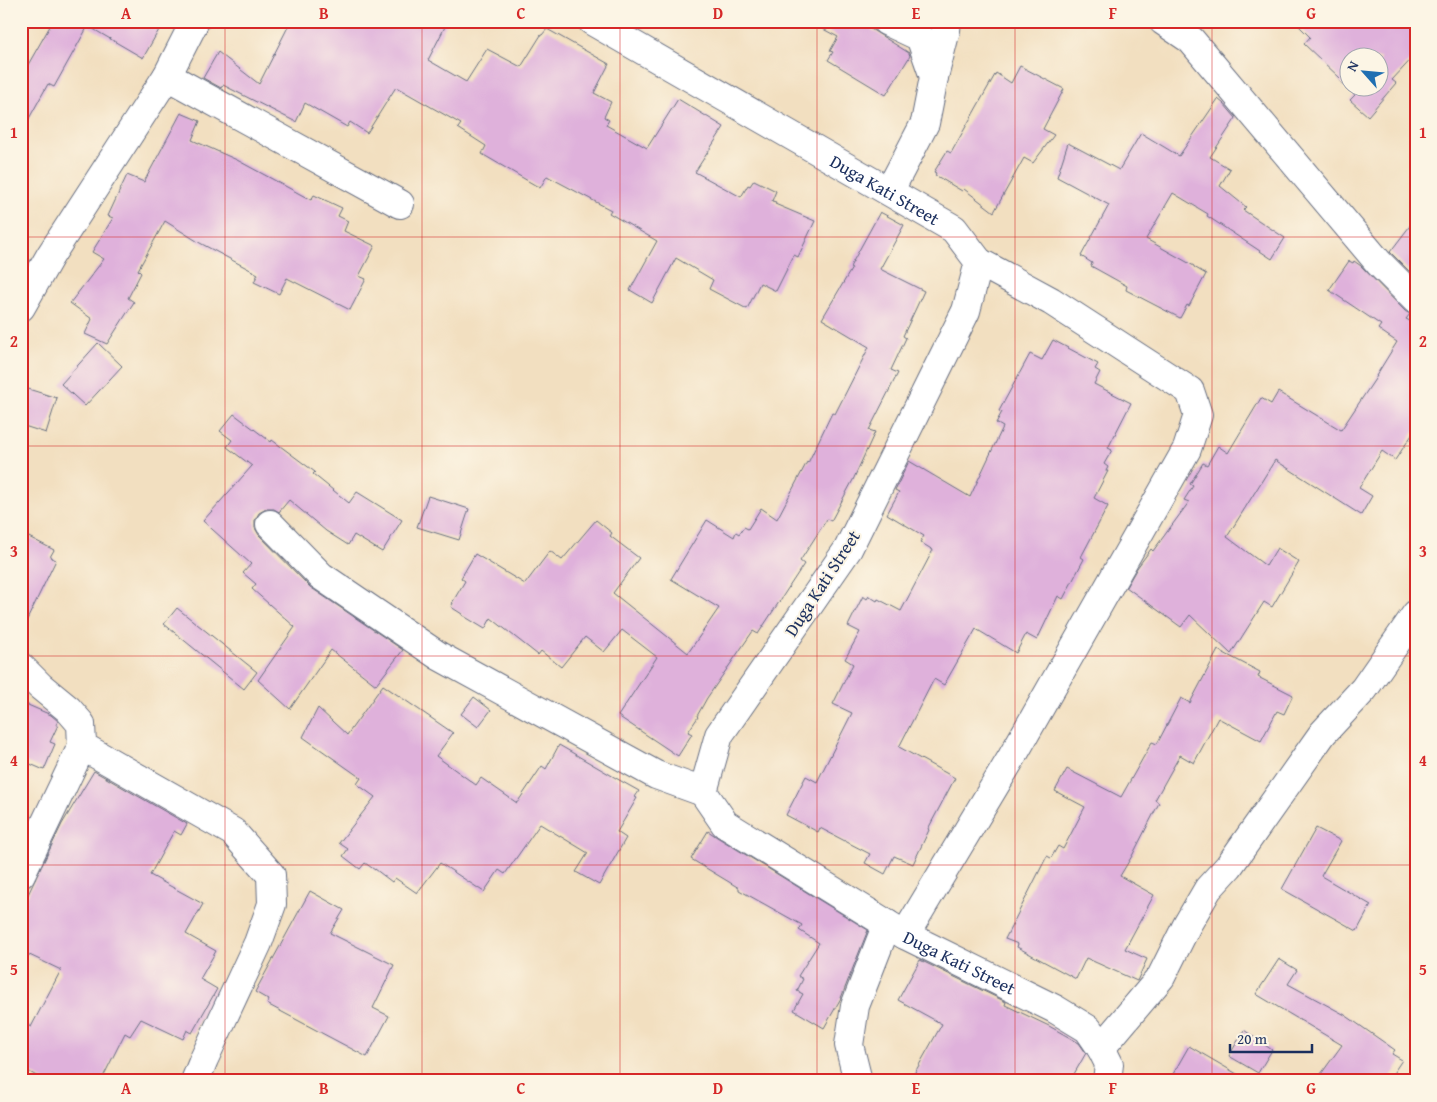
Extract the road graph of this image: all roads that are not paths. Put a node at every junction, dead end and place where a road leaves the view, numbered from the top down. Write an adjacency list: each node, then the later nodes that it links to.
1 (194, 21): 6 (street)
2 (592, 21): 8 (street, Duga Kati Street)
3 (886, 21): 7 (street)
4 (947, 21): 7 (street)
5 (1163, 21): 11 (street)
6 (167, 76): 9 (street); 12 (street)
7 (934, 77): 8 (street)
8 (890, 190): 10 (street, Duga Kati Street)
9 (400, 204)
10 (979, 262): 17 (street, Duga Kati Street); 19 (street)
11 (1416, 300)
12 (21, 307)
13 (270, 524): 17 (street)
14 (1416, 614): 20 (street)
15 (21, 667): 16 (street)
16 (82, 746): 18 (street); 21 (street)
17 (703, 792): 19 (street, Duga Kati Street)
18 (21, 874)
19 (896, 929): 20 (street, Duga Kati Street); 22 (street)
20 (1101, 1048): 23 (street, Duga Kati Street)
21 (195, 1081)
22 (858, 1081)
23 (1107, 1081)

